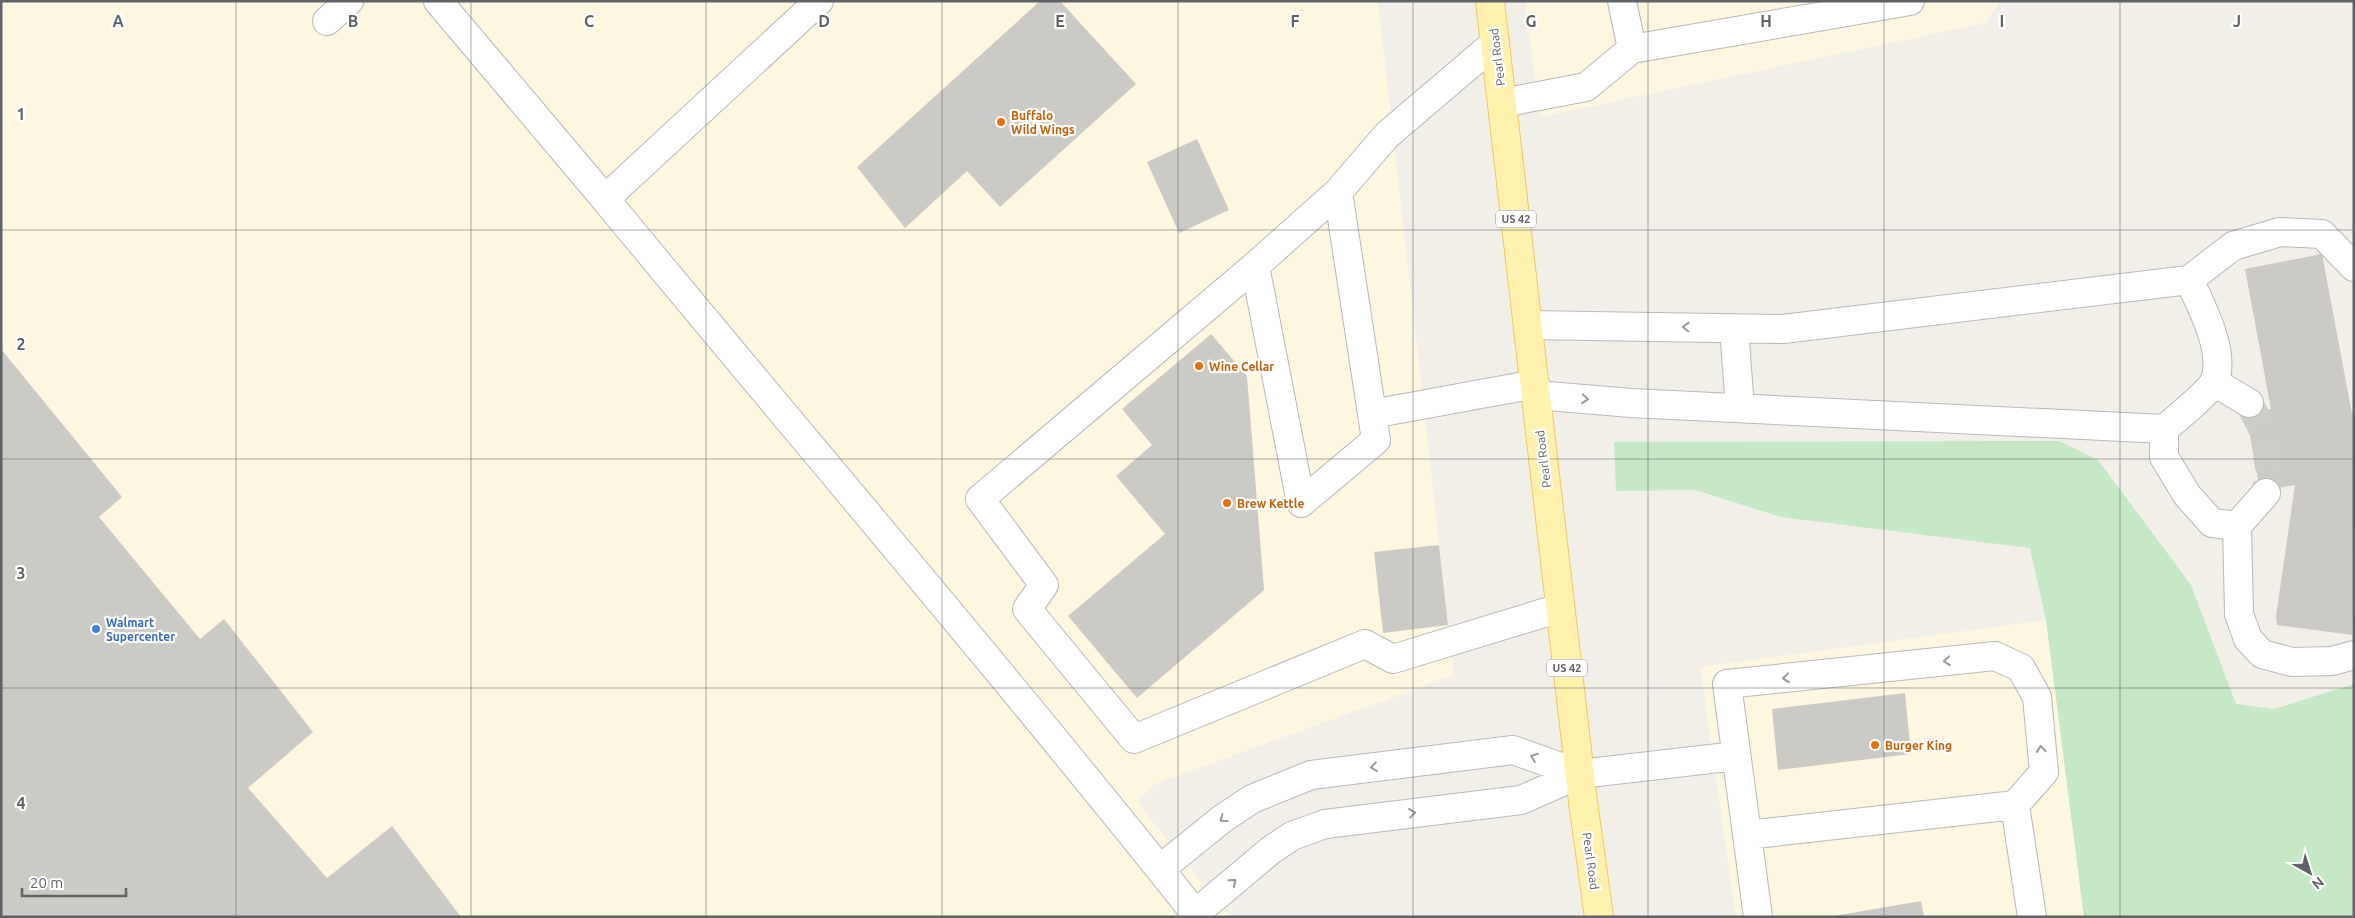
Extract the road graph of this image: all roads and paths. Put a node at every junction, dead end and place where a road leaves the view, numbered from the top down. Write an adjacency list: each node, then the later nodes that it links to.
1 (348, 1): 7 (lane)
2 (438, 1): 12 (lane)
3 (820, 1): 12 (lane)
4 (1490, 1): 8 (main road, Pearl Road / US 42)
5 (1622, 1): 9 (lane)
6 (1910, 1): 9 (lane)
7 (327, 21)
8 (1495, 43): 10 (main road, Pearl Road / US 42); 11 (lane)
9 (1632, 49): 10 (lane)
10 (1502, 103): 16 (main road, Pearl Road / US 42)
11 (1338, 192): 13 (lane); 22 (lane)
12 (605, 199): 32 (lane)
13 (1255, 266): 22 (lane); 26 (lane)
14 (2354, 267): 15 (lane)
15 (2188, 280): 17 (lane); 18 (lane)
16 (1528, 325): 17 (lane, one-way to 16); 19 (main road, Pearl Road / US 42)
17 (1734, 328): 21 (lane)
18 (2214, 382): 20 (lane); 23 (lane)
19 (1535, 389): 21 (lane, one-way to 21); 22 (lane); 26 (main road, Pearl Road / US 42)
20 (2249, 404)
21 (1740, 408): 23 (lane)
22 (1372, 414)
23 (2164, 429): 25 (lane)
24 (2266, 493): 25 (lane)
25 (2237, 526): 27 (lane)
26 (1560, 608): 29 (main road, Pearl Road / US 42)
27 (2354, 655)
28 (1736, 756): 29 (lane); 30 (lane, one-way to 28); 31 (lane)
29 (1580, 774): 32 (lane, one-way to 32); 33 (lane, one-way to 29); 34 (main road, Pearl Road / US 42)
30 (2015, 805): 31 (lane); 36 (lane)
31 (1747, 835): 35 (lane)
32 (1160, 869): 33 (lane)
33 (1197, 915)
34 (1599, 917)
35 (1758, 917)
36 (2032, 917)

